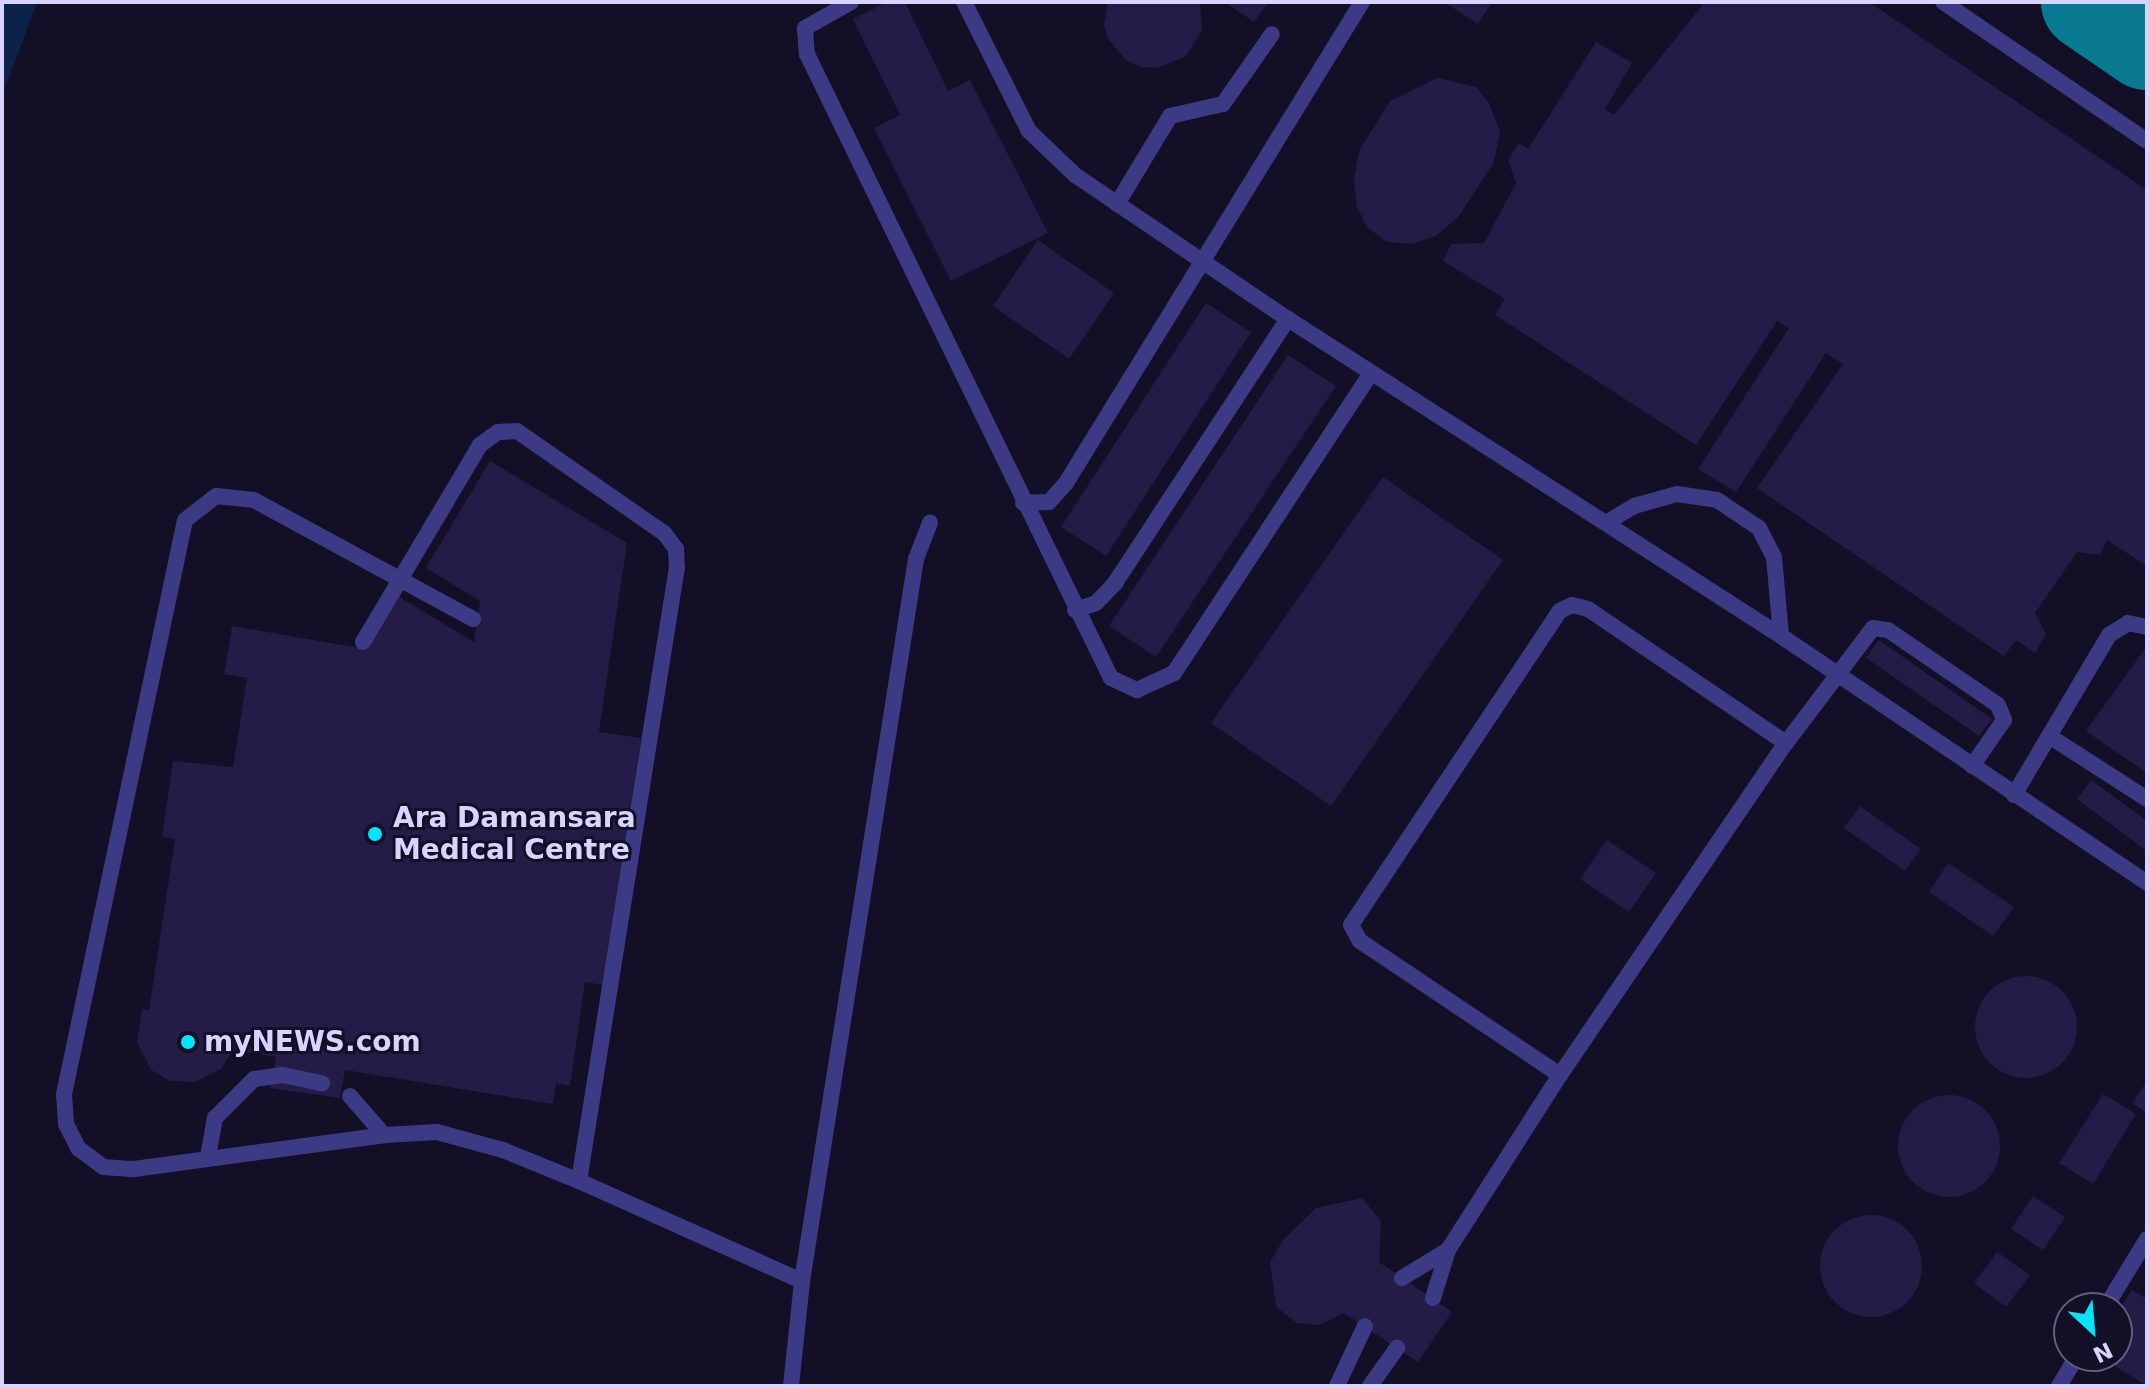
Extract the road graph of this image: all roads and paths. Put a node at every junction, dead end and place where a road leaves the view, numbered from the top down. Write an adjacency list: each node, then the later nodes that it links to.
1 (851, 2): 11 (lane)
2 (964, 2): 7 (lane)
3 (1362, 2): 8 (lane)
4 (1943, 2): 6 (lane)
5 (1272, 34): 7 (lane)
6 (2147, 141)
7 (1117, 204): 8 (lane)
8 (1202, 262): 9 (lane); 11 (lane)
9 (1288, 319): 10 (lane); 15 (lane)
10 (1371, 373): 13 (lane); 15 (lane)
11 (1023, 503): 15 (lane)
12 (930, 523): 36 (lane)
13 (1606, 523): 18 (lane); 18 (lane)
14 (400, 578): 16 (lane); 19 (lane); 31 (lane); 32 (lane)
15 (1075, 610)
16 (473, 619)
17 (2147, 627): 21 (lane)
18 (1781, 636): 20 (lane)
19 (363, 642)
20 (1835, 673): 22 (lane); 23 (lane); 23 (lane)
21 (2049, 736): 24 (lane); 25 (lane)
22 (1786, 743): 27 (lane); 27 (lane)
23 (1972, 766): 24 (lane)
24 (2014, 795): 26 (lane)
25 (2147, 799)
26 (2147, 883)
27 (1560, 1075): 34 (lane)
28 (322, 1083): 31 (lane)
29 (350, 1096): 30 (lane)
30 (384, 1135): 31 (lane); 32 (lane)
31 (208, 1157)
32 (579, 1181): 36 (lane)
33 (2147, 1239): 37 (lane)
34 (1448, 1250): 35 (lane); 38 (lane)
35 (1402, 1278)
36 (802, 1281): 41 (lane)
37 (2115, 1292)
38 (1433, 1298)
39 (1365, 1326): 42 (lane)
40 (1397, 1348): 43 (lane)
41 (791, 1386)
42 (1337, 1386)
43 (1370, 1386)

